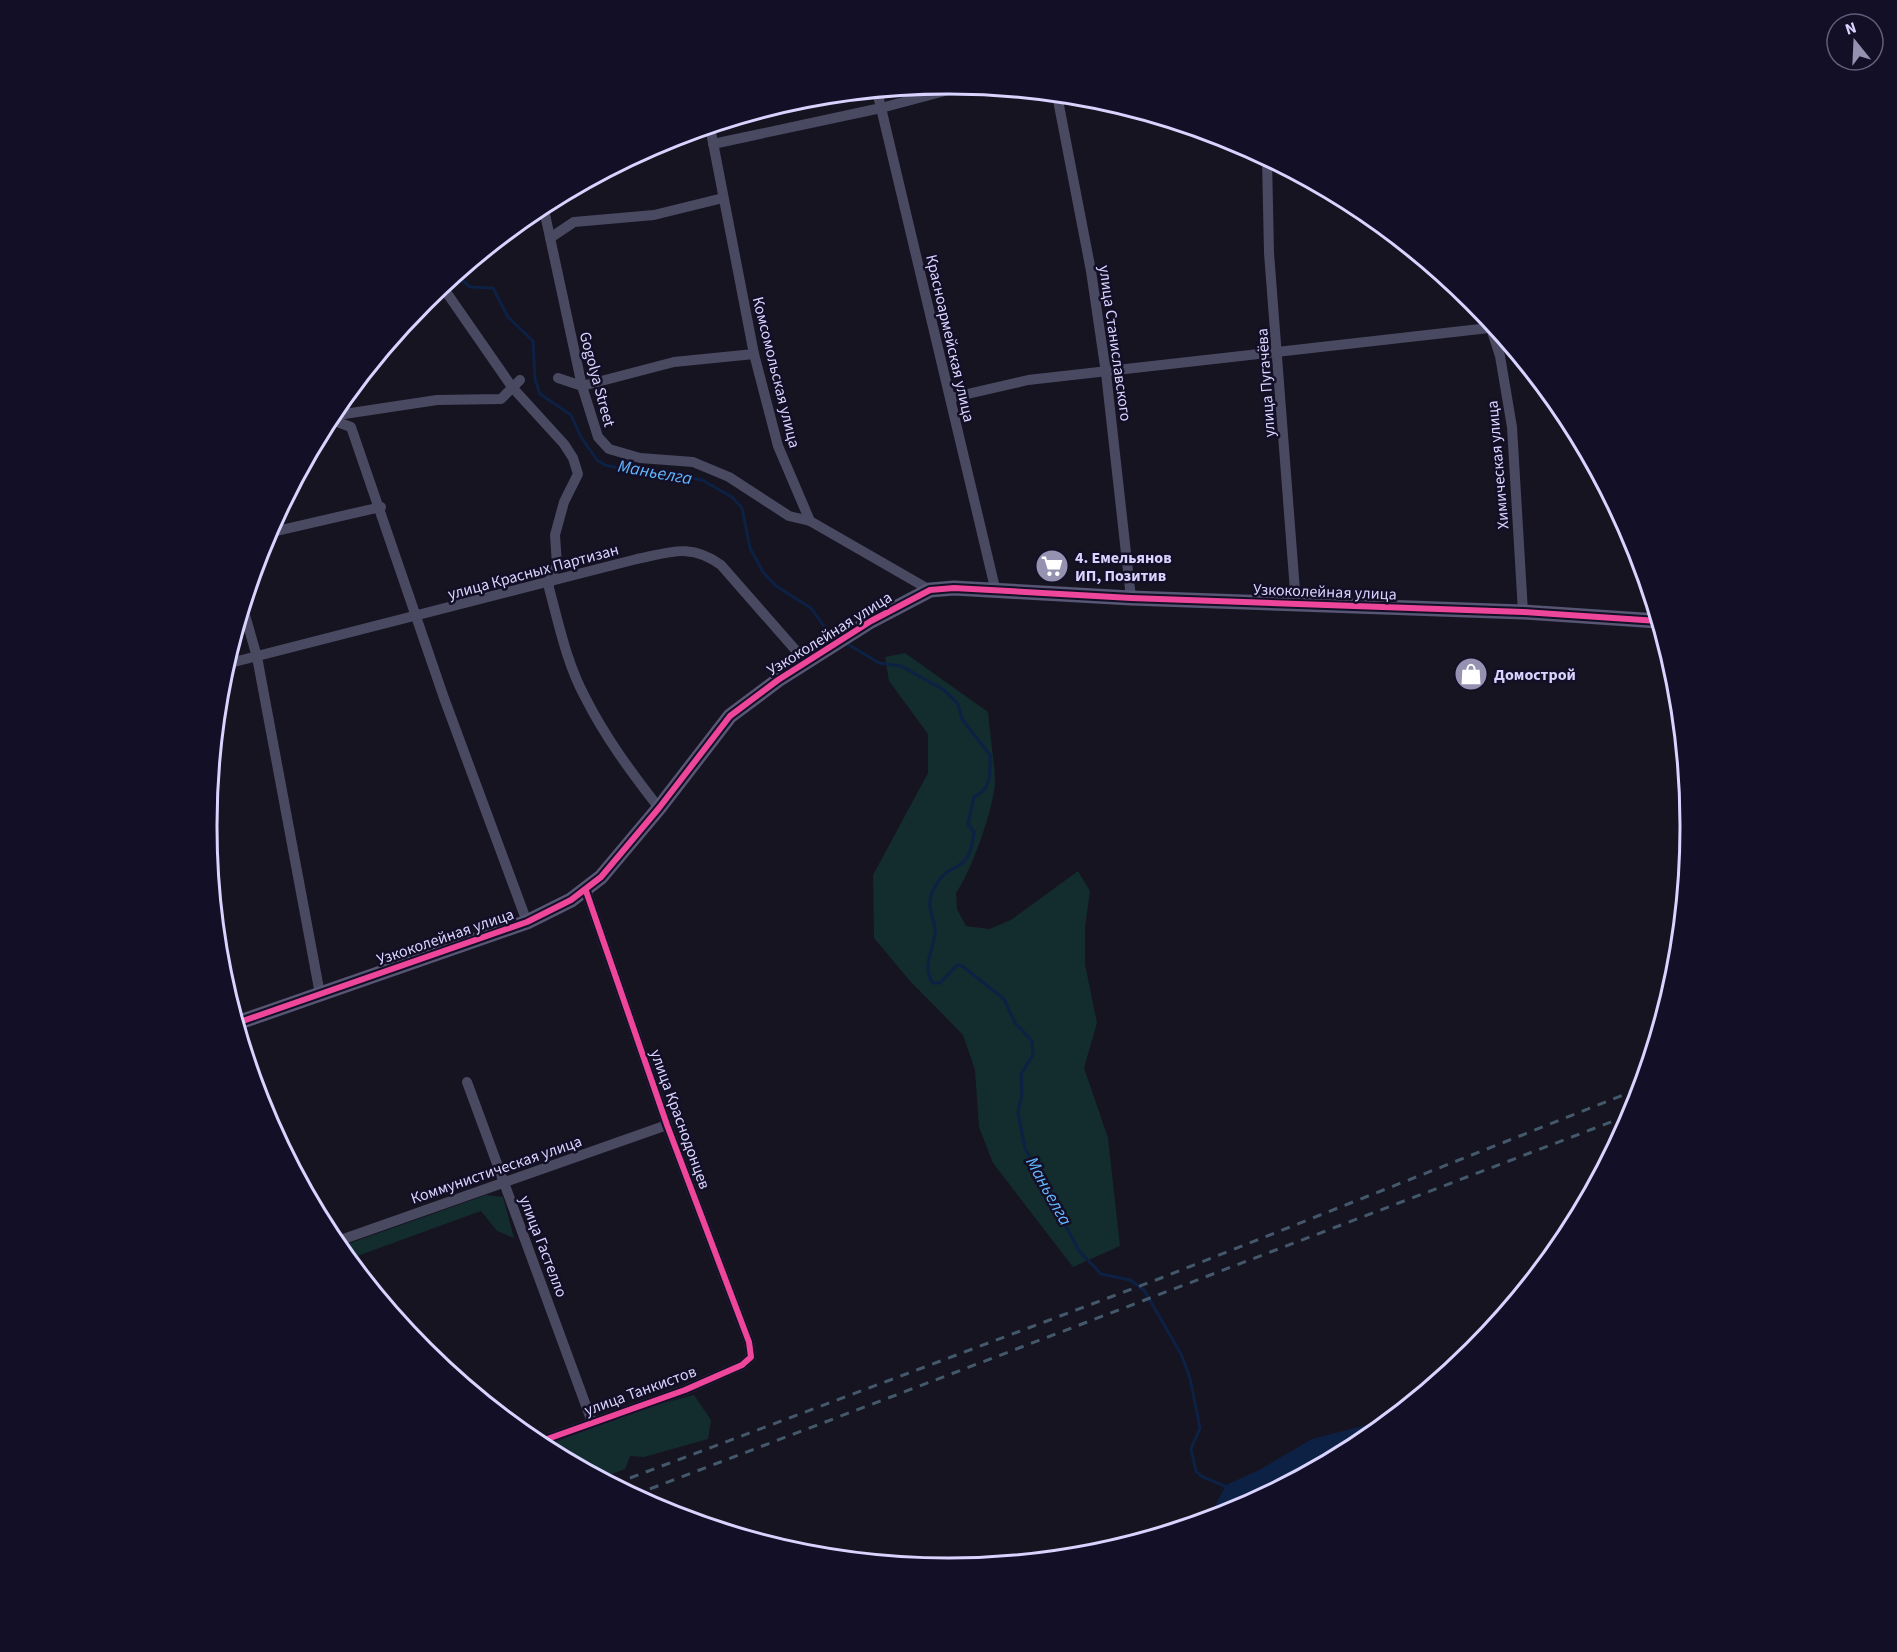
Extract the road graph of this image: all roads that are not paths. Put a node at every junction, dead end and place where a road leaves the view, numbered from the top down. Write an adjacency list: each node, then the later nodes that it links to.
1 (931, 95): 4 (street)
2 (879, 98): 4 (street, Красноармейская улица)
3 (1059, 103): 16 (street, улица Станиславского)
4 (881, 108): 6 (street); 20 (street, Красноармейская улица)
5 (711, 134): 6 (street, Комсомольская улица)
6 (713, 144): 8 (street, Комсомольская улица)
7 (1267, 168): 14 (street, улица Пугачёва)
8 (723, 198): 10 (street); 15 (street, Комсомольская улица)
9 (545, 216): 10 (street, Gogolya Street)
10 (550, 238): 19 (street, Gogolya Street)
11 (448, 293): 18 (street)
12 (1480, 324): 14 (street)
13 (1494, 340): 31 (street, Химическая улица)
14 (1278, 351): 16 (street); 30 (street, улица Пугачёва)
15 (754, 354): 19 (street); 24 (street, Комсомольская улица)
16 (1106, 373): 20 (street); 29 (street, улица Станиславского)
17 (558, 378): 19 (street)
18 (516, 383): 21 (street); 26 (street)
19 (582, 386): 24 (street, Gogolya Street)
20 (951, 398): 28 (street, Красноармейская улица)
21 (344, 415)
22 (339, 421): 23 (street)
23 (381, 507): 25 (street); 32 (street)
24 (810, 521): 27 (street)
25 (280, 530)
26 (549, 581): 32 (street, улица Красных Партизан); 37 (street, улица Красных Партизан); 38 (street)
27 (930, 590): 28 (street, Узкоколейная улица); 37 (street, Узкоколейная улица)
28 (996, 592): 29 (street, Узкоколейная улица)
29 (1131, 598): 30 (street, Узкоколейная улица)
30 (1296, 604): 31 (street, Узкоколейная улица)
31 (1523, 612): 33 (street, Узкоколейная улица)
32 (417, 617): 35 (street, улица Красных Партизан); 40 (street)
33 (1650, 620)
34 (247, 621): 35 (street)
35 (257, 657): 36 (street, улица Красных Партизан); 41 (street)
36 (236, 662)
37 (806, 662): 38 (street, Узкоколейная улица)
38 (659, 808): 39 (street, Узкоколейная улица)
39 (586, 891): 40 (street, Узкоколейная улица); 44 (street, улица Краснодонцев)
40 (526, 922): 41 (street, Узкоколейная улица)
41 (320, 994): 42 (street, Узкоколейная улица)
42 (244, 1021)
43 (467, 1082): 45 (street, улица Гастелло)
44 (667, 1125): 45 (street, Коммунистическая улица); 47 (street, улица Краснодонцев)
45 (504, 1182): 46 (street, Коммунистическая улица); 48 (street, улица Гастелло)
46 (345, 1239)
47 (751, 1357): 48 (street, улица Танкистов)
48 (592, 1422): 49 (street, улица Танкистов)
49 (549, 1438)

